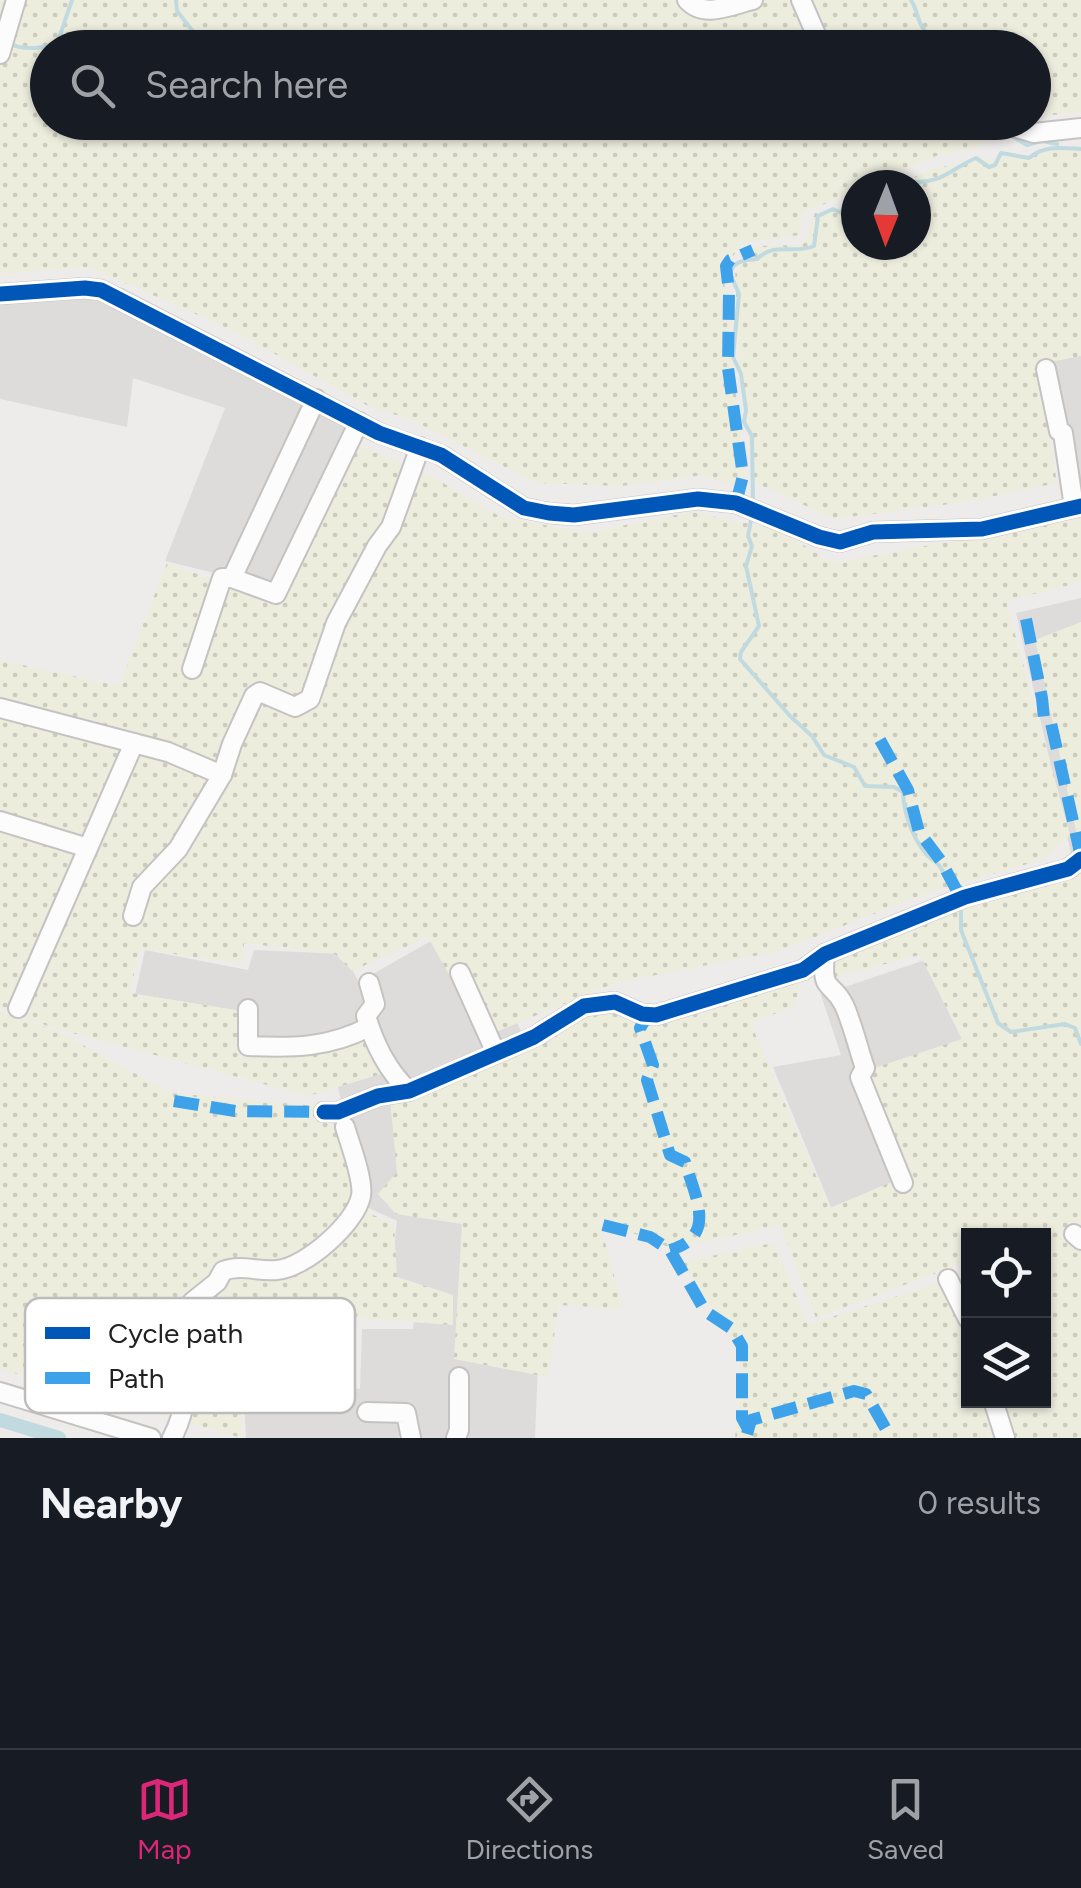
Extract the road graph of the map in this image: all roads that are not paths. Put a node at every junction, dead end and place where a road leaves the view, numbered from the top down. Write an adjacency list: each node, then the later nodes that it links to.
1 (16, 0): 6 (street)
2 (687, 0): 3 (street)
3 (752, 0)
4 (801, 0): 5 (street)
5 (814, 30)
6 (0, 54)
7 (1081, 128): 8 (street)
8 (1051, 131)
9 (0, 294): 11 (street)
10 (1046, 369): 14 (street)
11 (316, 399): 12 (street); 15 (street)
12 (358, 422): 13 (street); 15 (street)
13 (420, 447): 14 (street); 19 (street)
14 (1077, 506)
15 (232, 578): 16 (street)
16 (192, 670)
17 (0, 708): 18 (street)
18 (134, 742): 19 (street); 21 (street)
19 (222, 775): 23 (street)
20 (0, 821): 21 (street)
21 (88, 848): 27 (street)
22 (1081, 859): 24 (street)
23 (133, 916)
24 (825, 954): 30 (street); 34 (street)
25 (460, 973): 30 (street)
26 (370, 983): 29 (street)
27 (18, 1008)
28 (248, 1009): 29 (street)
29 (369, 1027): 31 (street)
30 (496, 1053): 31 (street)
31 (409, 1091): 32 (street)
32 (324, 1112)
33 (345, 1128): 36 (street)
34 (903, 1183)
35 (948, 1279): 37 (street)
36 (197, 1298)
37 (967, 1318)
38 (459, 1377): 48 (street)
39 (0, 1392): 40 (street)
40 (25, 1400)
41 (996, 1408): 49 (street)
42 (367, 1412): 47 (street)
43 (69, 1413): 45 (street)
44 (184, 1413): 46 (street)
45 (151, 1438)
46 (172, 1438)
47 (412, 1438)
48 (456, 1438)
49 (1004, 1438)

